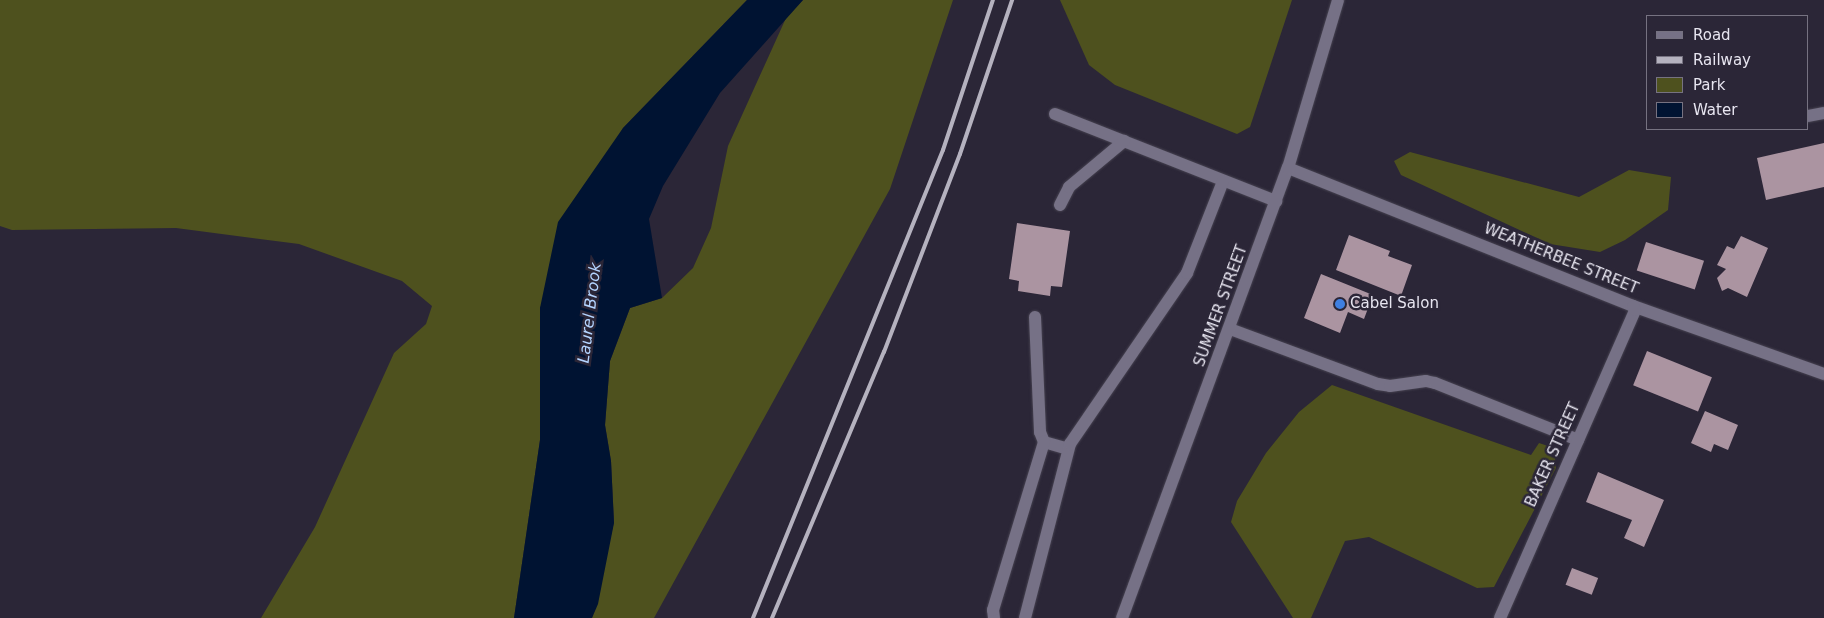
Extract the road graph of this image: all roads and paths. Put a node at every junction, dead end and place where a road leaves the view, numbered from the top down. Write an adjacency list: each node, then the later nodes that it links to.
1 (1338, 0): 6 (street, SUMMER STREET)
2 (1824, 113): 4 (street)
3 (1055, 114): 5 (street)
4 (1809, 116)
5 (1124, 141): 7 (street); 9 (street)
6 (1288, 168): 8 (street, SUMMER STREET); 10 (street, WEATHERBEE STREET)
7 (1223, 181): 8 (street); 16 (street)
8 (1276, 202): 12 (street, SUMMER STREET)
9 (1060, 206)
10 (1633, 306): 13 (street, WEATHERBEE STREET); 14 (street, BAKER STREET)
11 (1035, 317): 15 (street)
12 (1230, 329): 14 (street); 19 (street, SUMMER STREET)
13 (1824, 374)
14 (1578, 440): 20 (street, BAKER STREET)
15 (1044, 442): 16 (street); 17 (street)
16 (1068, 449): 18 (street)
17 (994, 618)
18 (1024, 618)
19 (1122, 618)
20 (1500, 618)

